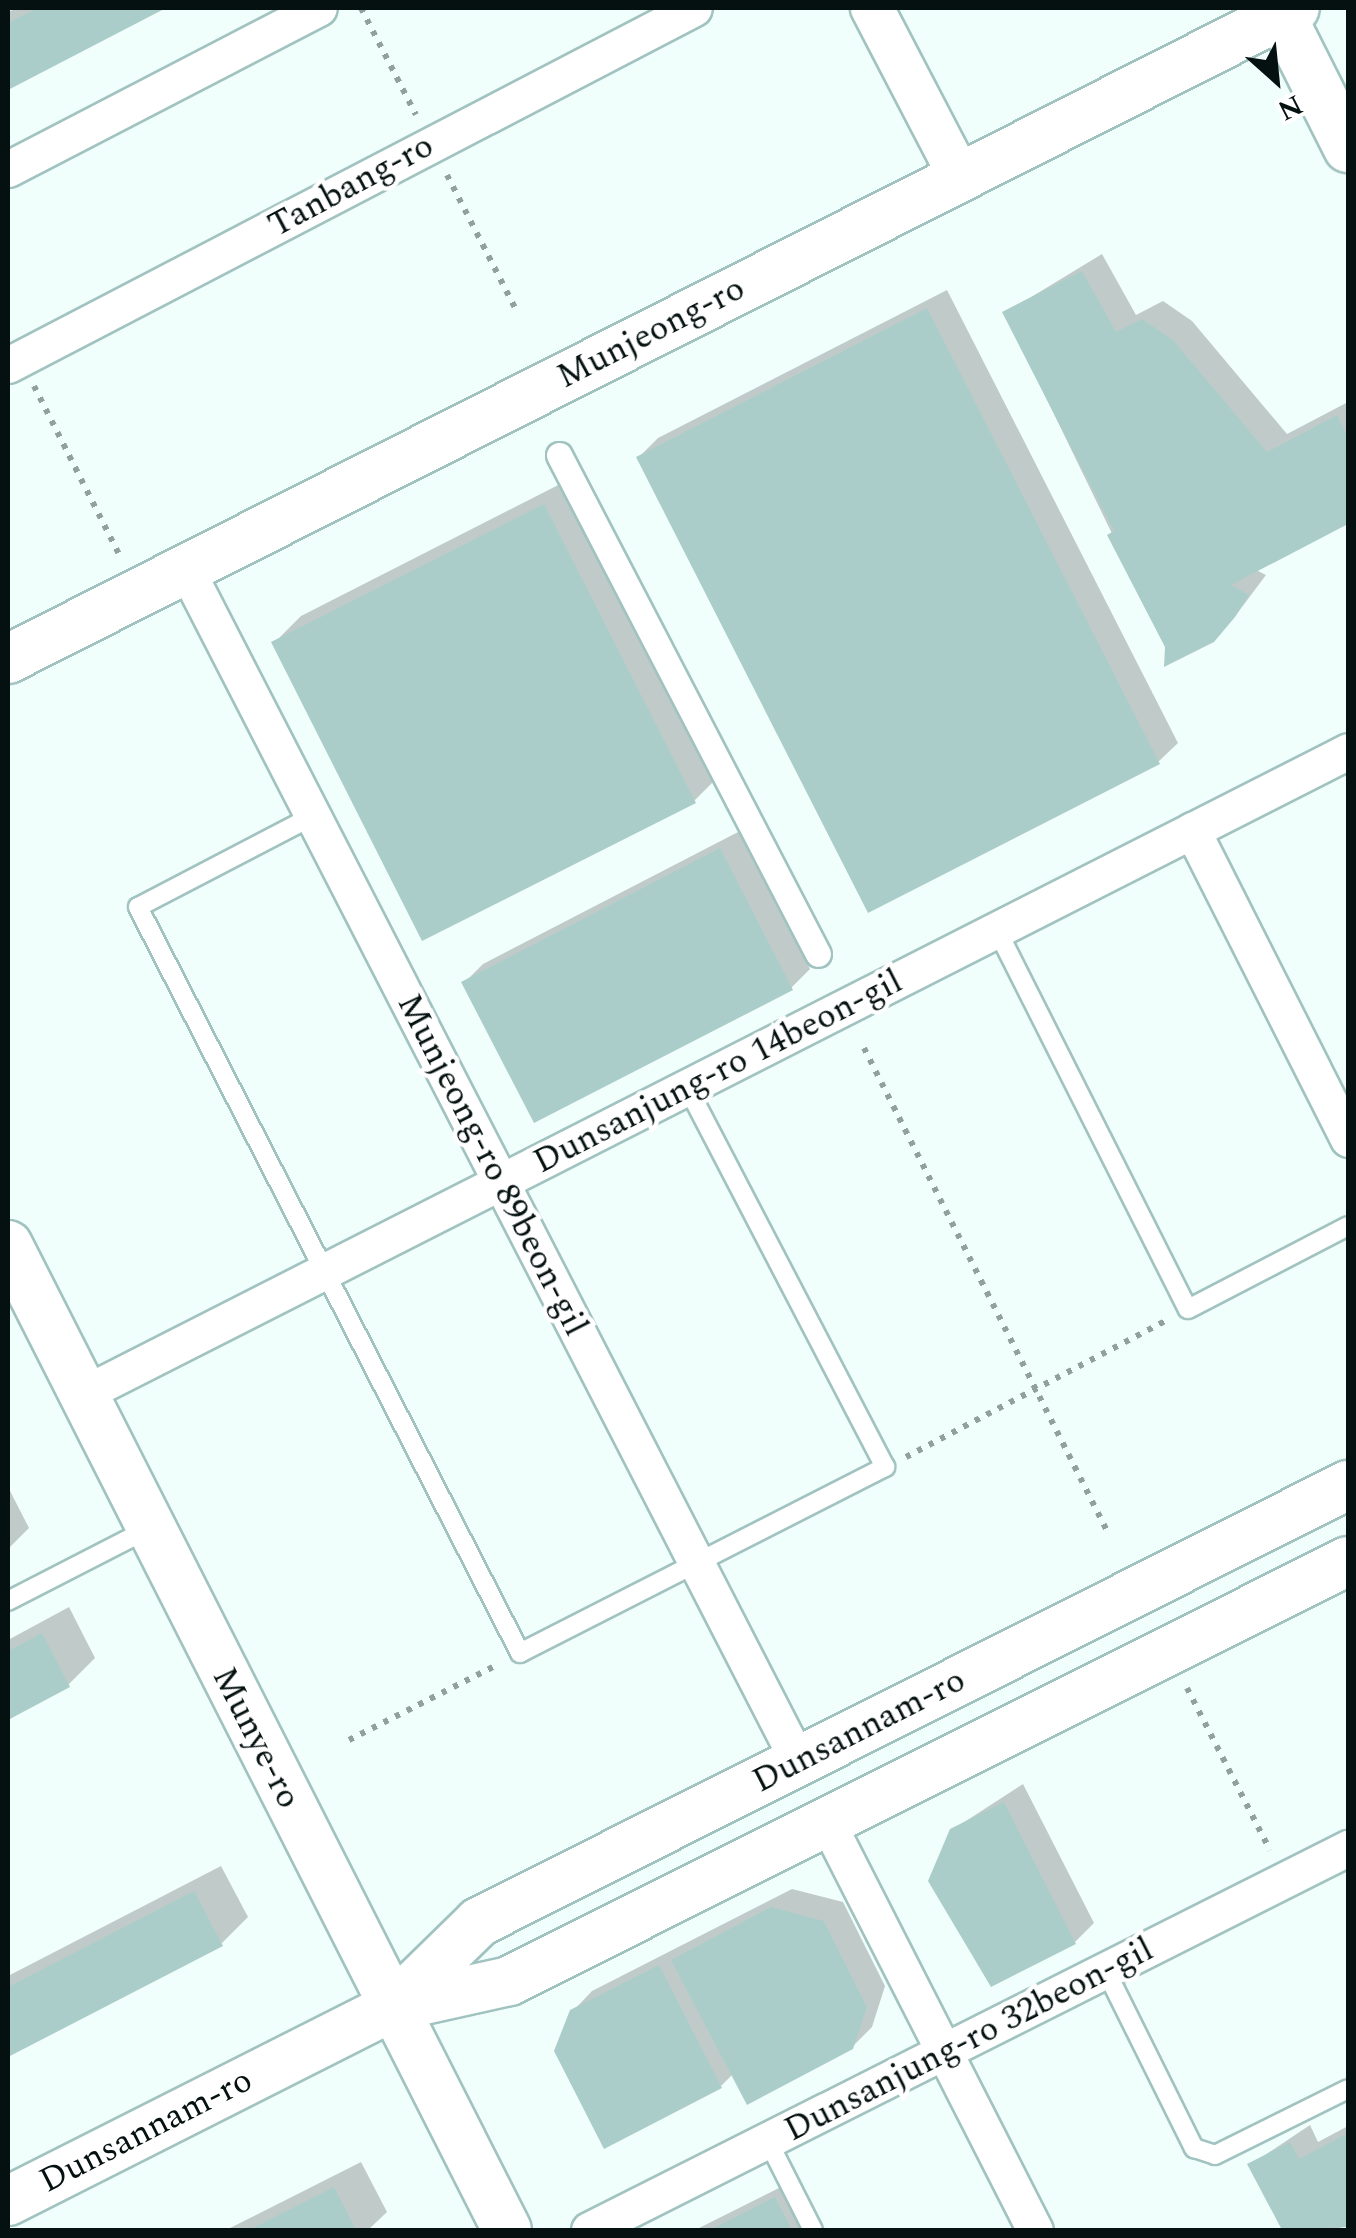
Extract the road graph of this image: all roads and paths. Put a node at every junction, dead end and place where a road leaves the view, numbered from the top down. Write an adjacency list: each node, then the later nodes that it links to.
1 (319, 8): 6 (street)
2 (694, 8): 8 (street, Tanbang-ro)
3 (872, 8): 7 (street)
4 (1288, 11): 5 (main road); 7 (main road, Munjeong-ro)
5 (1348, 148)
6 (8, 168)
7 (960, 177): 10 (main road, Munjeong-ro)
8 (12, 352): 11 (path)
9 (559, 455): 17 (street)
10 (186, 569): 11 (main road, Munjeong-ro); 14 (street, Munjeong-ro 89beon-gil)
11 (138, 593): 12 (main road, Munjeong-ro)
12 (8, 659)
13 (1348, 751): 15 (street, Dunsanjung-ro 14beon-gil)
14 (313, 816): 21 (street, Munjeong-ro 89beon-gil); 24 (lane)
15 (1192, 830): 16 (street, Dunsanjung-ro 14beon-gil); 20 (street)
16 (997, 930): 19 (street, Dunsanjung-ro 14beon-gil); 25 (lane)
17 (818, 954)
18 (864, 1048): 26 (path)
19 (687, 1087): 21 (street, Dunsanjung-ro 14beon-gil); 28 (lane)
20 (1348, 1139)
21 (500, 1182): 24 (street, Dunsanjung-ro 14beon-gil); 33 (street, Munjeong-ro 89beon-gil)
22 (1348, 1226): 25 (lane)
23 (8, 1245): 27 (main road, Munye-ro)
24 (325, 1271): 27 (street, Dunsanjung-ro 14beon-gil); 35 (lane)
25 (1188, 1310): 26 (path)
26 (1036, 1388): 28 (path); 31 (path)
27 (83, 1394): 30 (main road, Munye-ro)
28 (886, 1467): 33 (lane)
29 (1348, 1484): 38 (main road, Dunsannam-ro)
30 (150, 1528): 34 (lane); 43 (main road, Munye-ro)
31 (1107, 1531)
32 (1348, 1561): 39 (main road, Dunsannam-ro)
33 (697, 1565): 35 (lane); 38 (street, Munjeong-ro 89beon-gil)
34 (8, 1601)
35 (520, 1653): 37 (path)
36 (1183, 1681): 41 (path)
37 (349, 1740)
38 (798, 1762): 43 (main road, Dunsannam-ro)
39 (826, 1822): 43 (main road, Dunsannam-ro); 44 (street)
40 (1348, 1848): 42 (street, Dunsanjung-ro 32beon-gil)
41 (1270, 1851)
42 (1106, 1971): 44 (street, Dunsanjung-ro 32beon-gil); 45 (lane)
43 (392, 2007): 47 (main road, Dunsannam-ro); 48 (main road, Munye-ro)
44 (944, 2052): 46 (street, Dunsanjung-ro 32beon-gil); 51 (street)
45 (1348, 2089)
46 (768, 2141): 49 (street, Dunsanjung-ro 32beon-gil); 50 (lane)
47 (8, 2201)
48 (508, 2230)
49 (589, 2230)
50 (813, 2230)
51 (1035, 2230)

